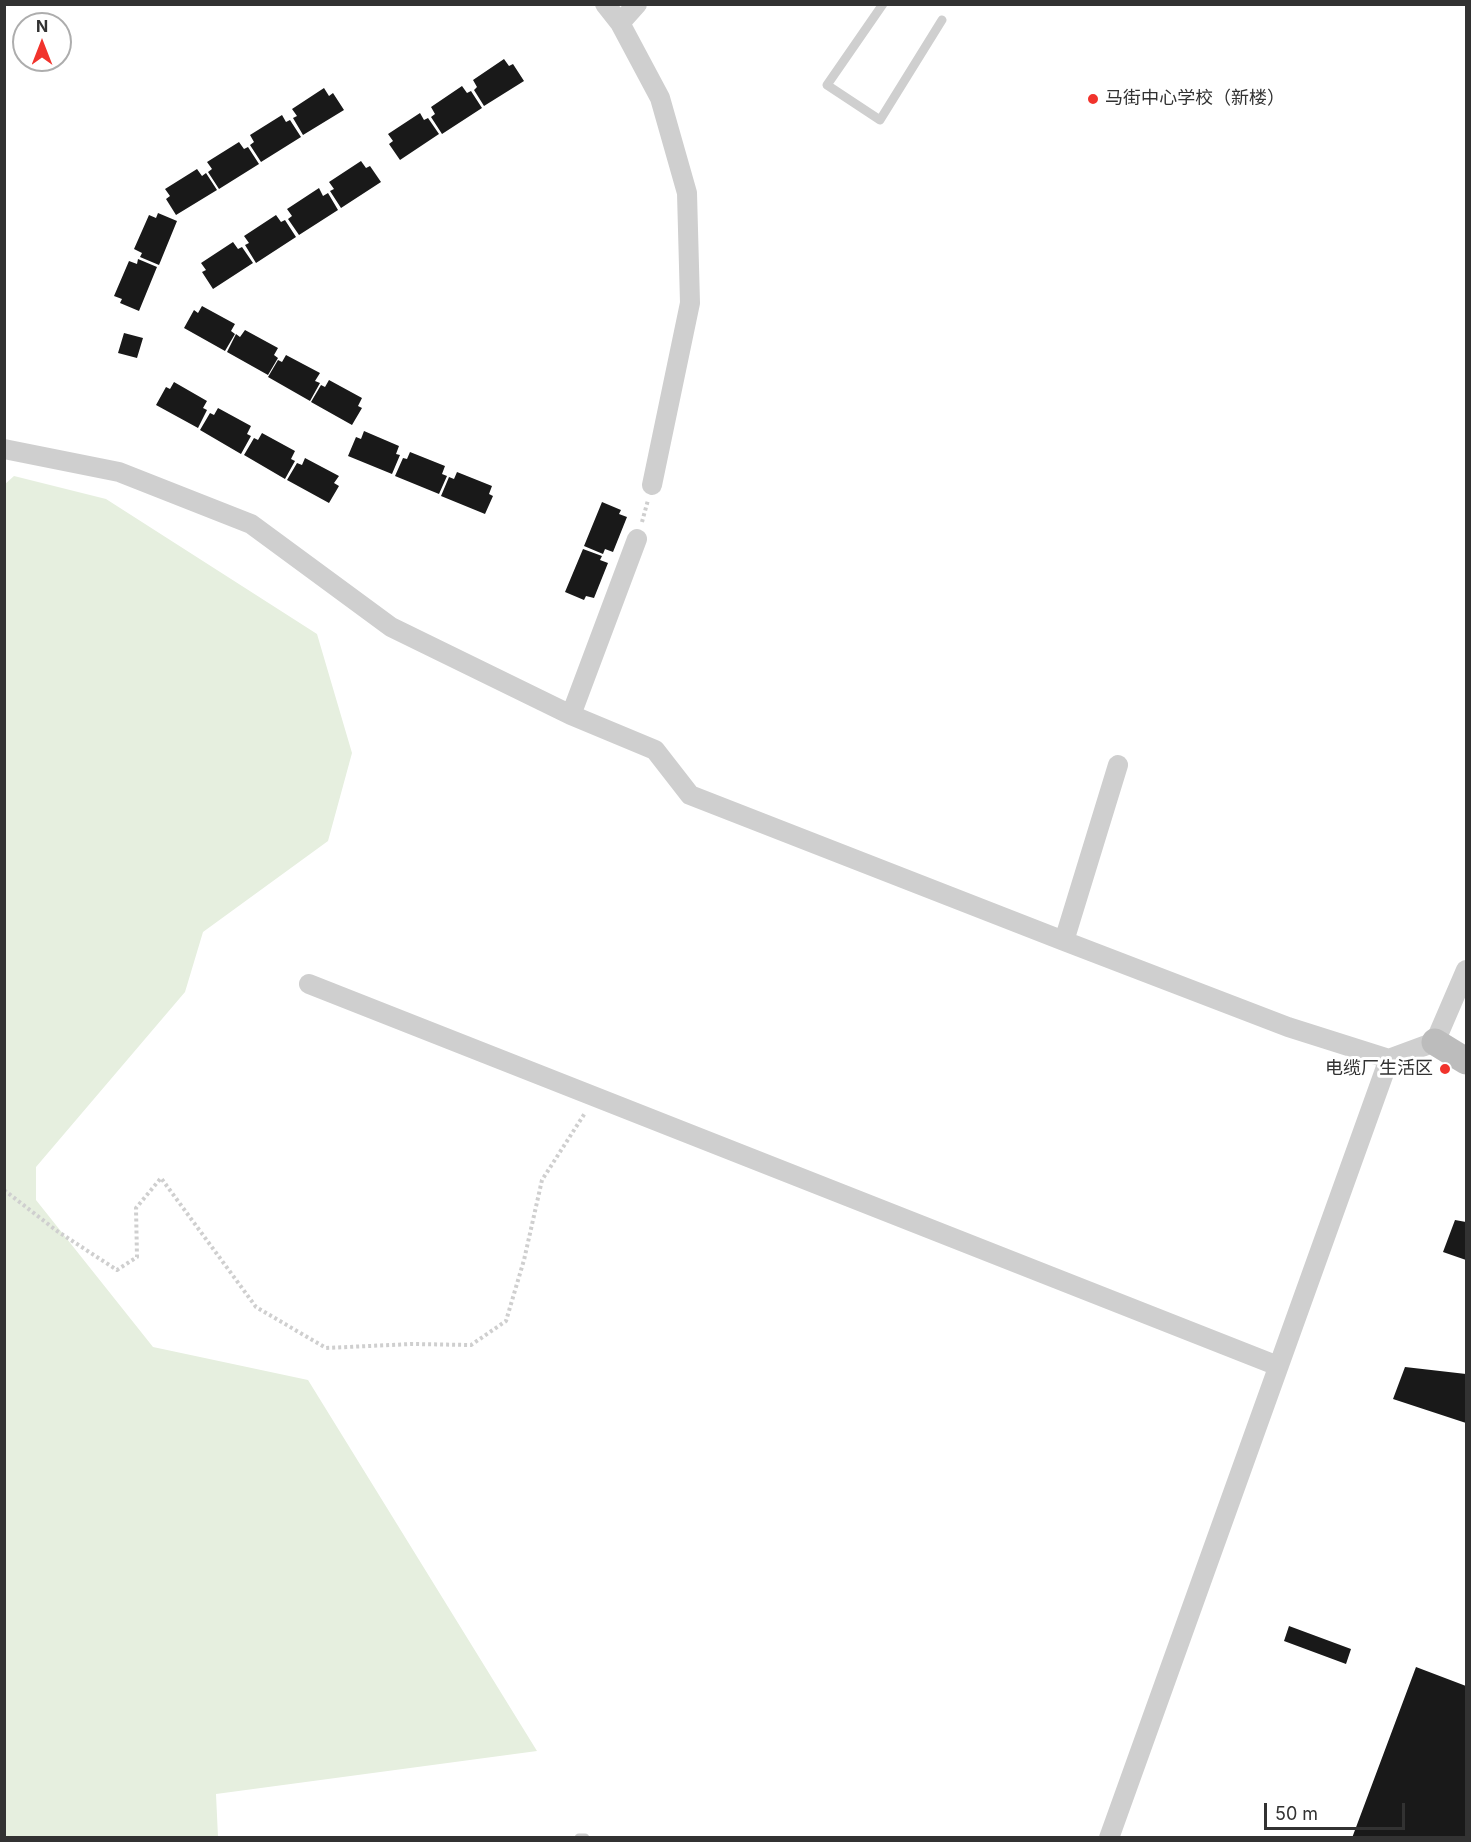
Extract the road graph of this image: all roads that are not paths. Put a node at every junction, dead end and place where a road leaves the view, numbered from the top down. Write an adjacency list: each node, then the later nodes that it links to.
1 (605, 4): 5 (street)
2 (637, 4): 5 (street)
3 (883, 4): 4 (lane)
4 (942, 20)
5 (620, 23): 7 (street)
6 (4, 449): 9 (street)
7 (652, 485)
8 (637, 538): 9 (street)
9 (572, 715): 11 (street)
10 (1118, 765): 11 (street)
11 (1064, 941): 15 (street)
12 (1467, 970): 14 (street)
13 (309, 984): 17 (street)
14 (1435, 1042): 15 (street); 16 (street)
15 (1389, 1059): 17 (street)
16 (1467, 1061)
17 (1278, 1366): 20 (street)
18 (579, 1838): 19 (lane)
19 (585, 1838)
20 (1109, 1838)

